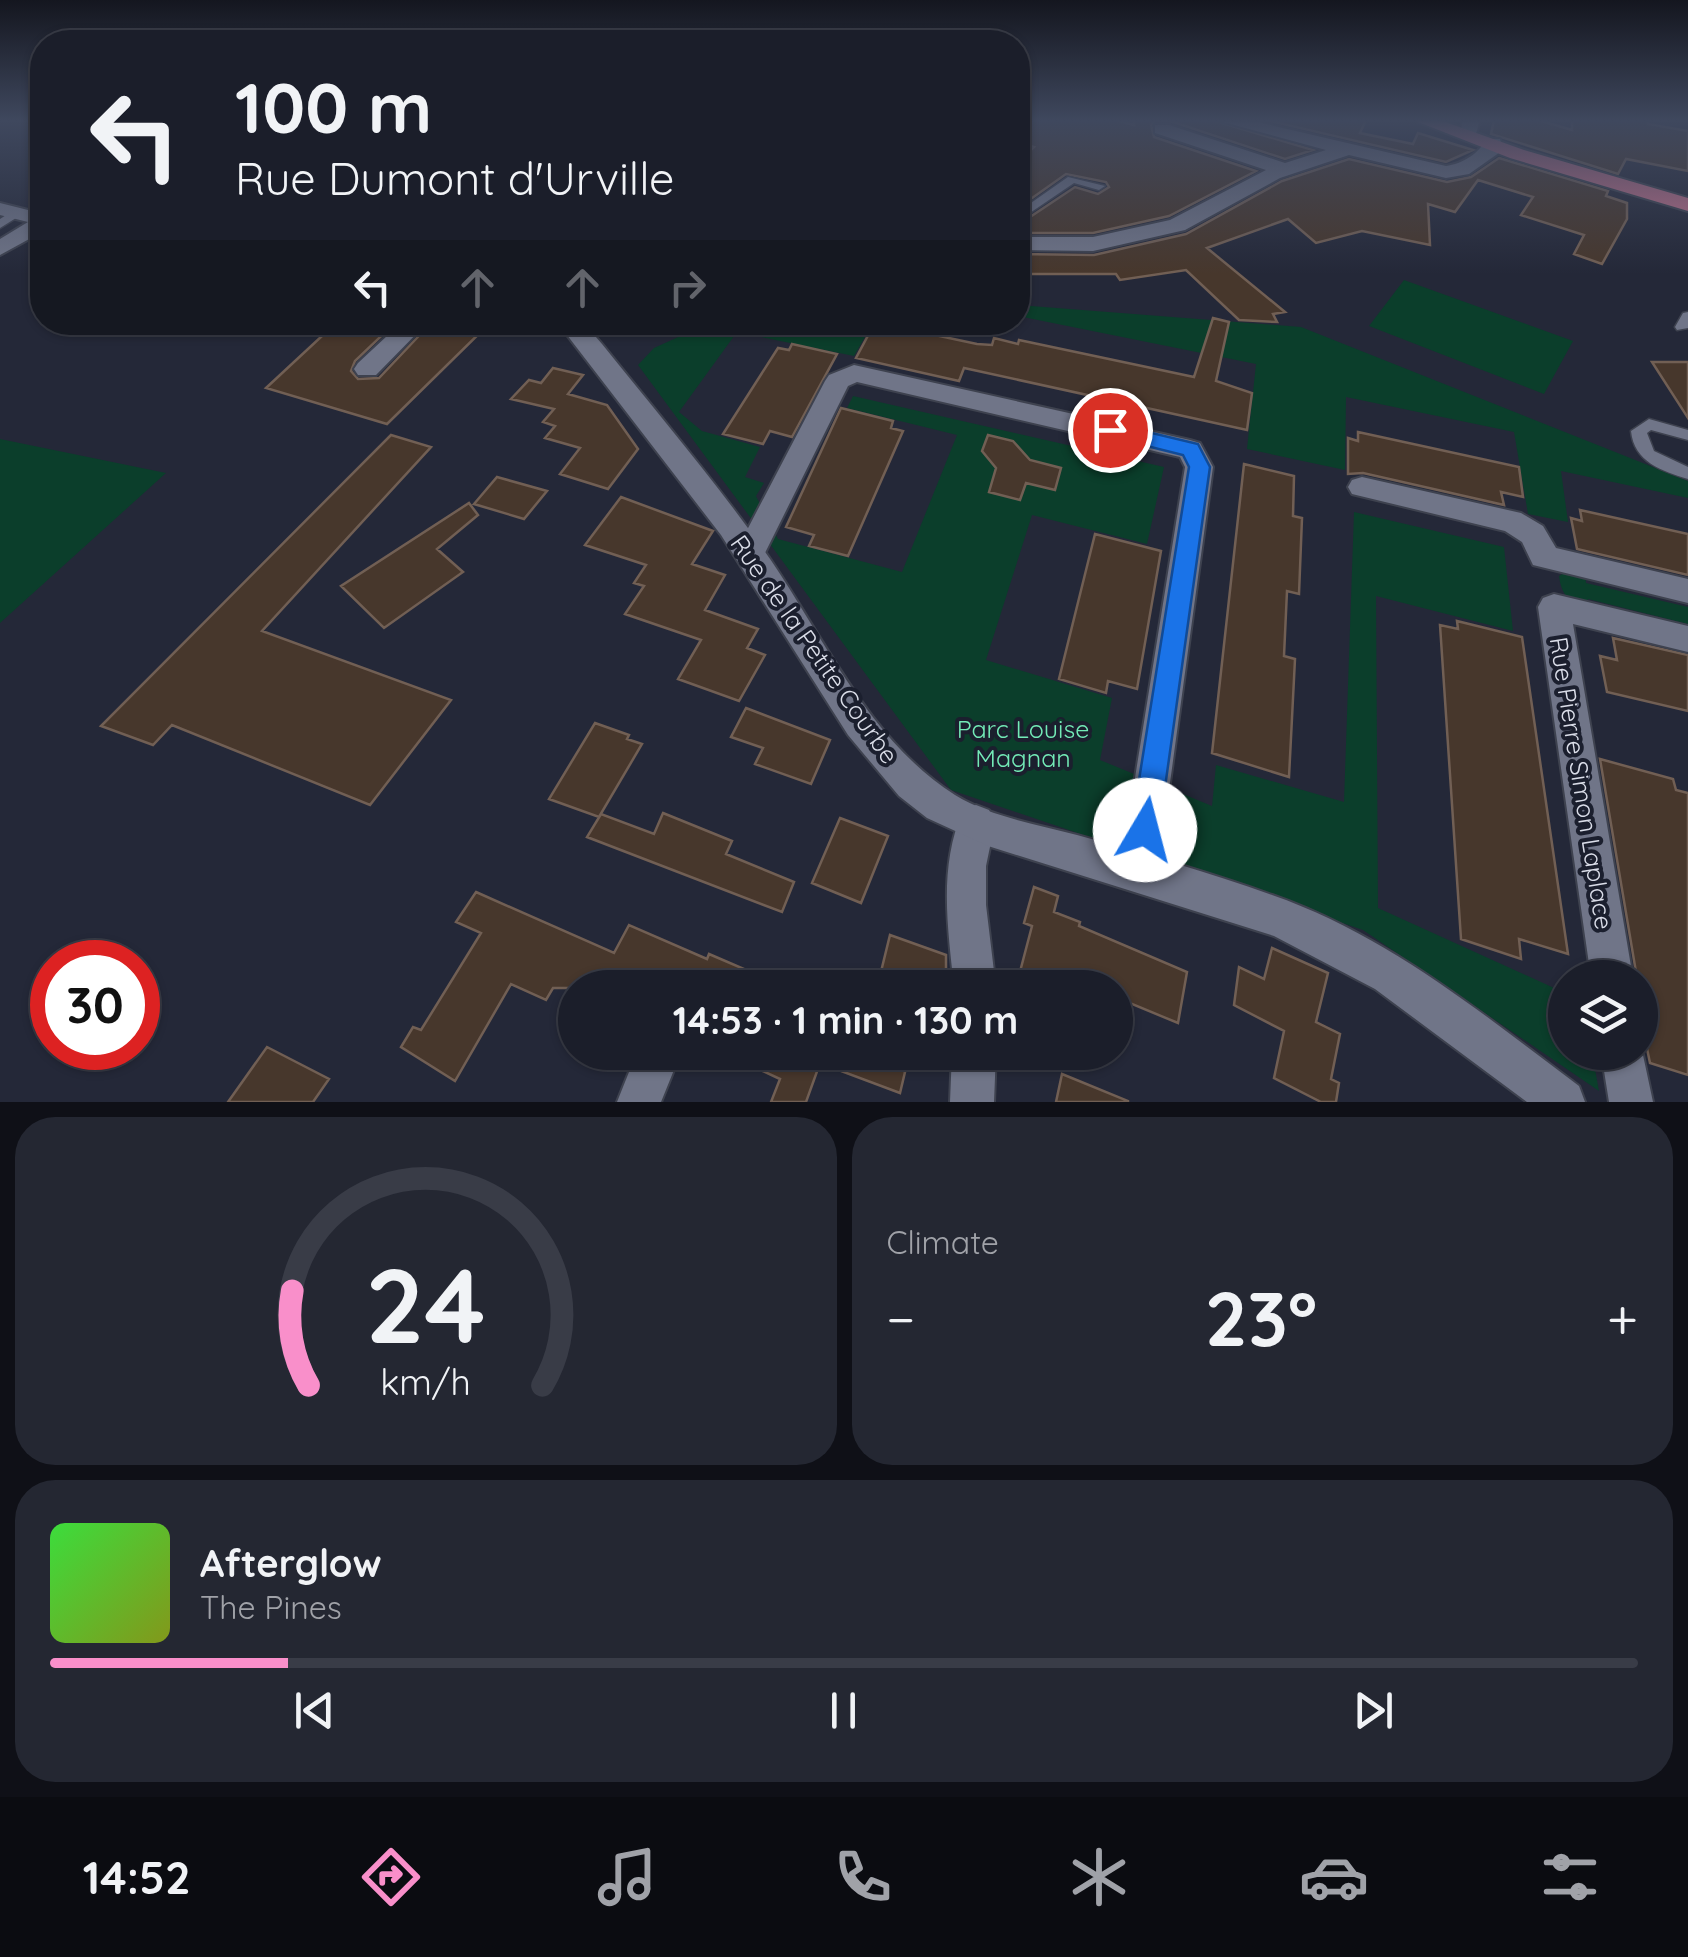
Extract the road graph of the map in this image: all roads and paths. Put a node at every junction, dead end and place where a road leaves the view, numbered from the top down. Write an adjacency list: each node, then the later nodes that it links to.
1 (1283, 171): 9 (street)
2 (1575, 171): 6 (main road)
3 (1596, 171): 5 (main road)
4 (1099, 186): 7 (lane)
5 (1688, 197)
6 (1688, 205)
7 (1030, 208)
8 (25, 216): 10 (street)
9 (1030, 244)
10 (0, 248)
11 (402, 335): 13 (street)
12 (579, 335): 17 (street, Rue de la Petite Courbe)
13 (367, 369)
14 (1688, 435): 15 (lane)
15 (1688, 473)
16 (1362, 487): 18 (street)
17 (750, 552): 22 (street, Rue de la Petite Courbe); 23 (street)
18 (1544, 557): 19 (street); 20 (street)
19 (1688, 591)
20 (1554, 607): 21 (street, Rue Pierre Simon Laplace); 24 (street, Rue Pierre Simon Laplace)
21 (1688, 639)
22 (976, 824): 23 (street, Rue de la Petite Courbe); 25 (street)
23 (1138, 871): 29 (street, Rue de la Petite Courbe)
24 (1609, 960)
25 (972, 970)
26 (973, 1070): 28 (street)
27 (1626, 1070): 30 (street)
28 (972, 1102)
29 (1563, 1102)
30 (1631, 1102)

